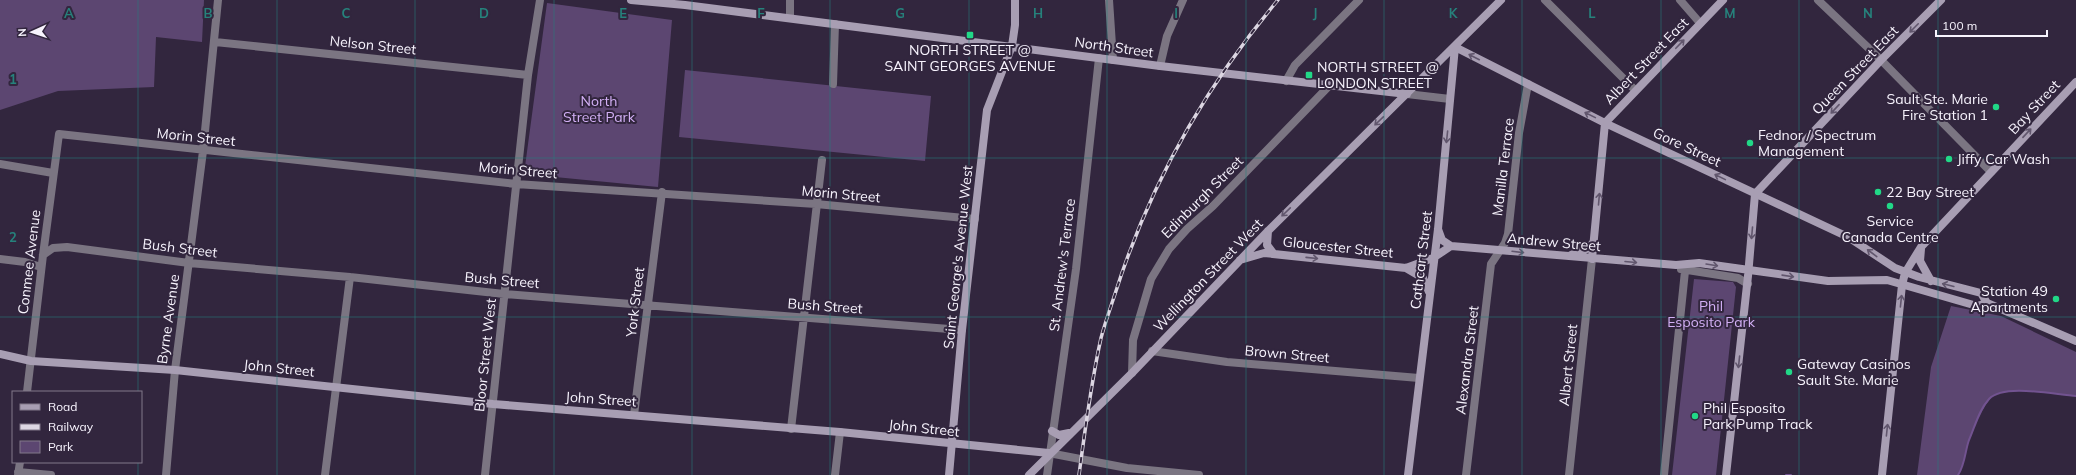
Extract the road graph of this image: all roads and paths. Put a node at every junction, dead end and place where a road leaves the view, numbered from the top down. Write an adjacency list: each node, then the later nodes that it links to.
1 (218, 0): 18 (street, Byrne Avenue)
2 (540, 0): 25 (street, Bloor Street West)
3 (631, 0): 15 (street, North Street)
4 (790, 0): 15 (street)
5 (1015, 0): 19 (street, Saint George's Avenue West)
6 (1109, 0): 22 (street)
7 (1184, 0): 24 (street)
8 (1359, 0): 26 (street)
9 (1501, 0): 20 (street, Wellington Street West)
10 (1545, 0): 31 (street)
11 (1680, 0): 17 (street)
12 (1723, 0): 17 (street, Albert Street East)
13 (1818, 0): 23 (street)
14 (1941, 0): 23 (street, Queen Street East, one-way to 23)
15 (790, 18): 16 (street, North Street)
16 (835, 24): 19 (street, North Street); 28 (street)
17 (1700, 24): 31 (street, Albert Street East, one-way to 17)
18 (215, 42): 25 (street, Nelson Street); 36 (street, Byrne Avenue)
19 (1012, 46): 21 (street, North Street); 45 (street, Saint George's Avenue West)
20 (1455, 47): 29 (street, Gore Street, one-way to 20); 32 (street, Wellington Street West); 33 (street, Cathcart Street)
21 (1099, 58): 22 (street, North Street); 87 (street, St. Andrew's Terrace)
22 (1113, 60): 24 (street, North Street)
23 (1881, 60): 40 (street); 43 (street, Queen Street East, one-way to 43)
24 (1160, 66): 26 (street, North Street)
25 (528, 75): 41 (street, Bloor Street West)
26 (1286, 81): 30 (street, North Street)
27 (2076, 82): 40 (street, Bay Street, one-way to 27)
28 (833, 84)
29 (1528, 84): 34 (street, Gore Street, one-way to 29); 51 (street, Manilla Terrace)
30 (1328, 86): 32 (street, North Street); 80 (street, Edinburgh Street)
31 (1635, 90): 34 (street, Albert Street East)
32 (1407, 94): 33 (street, North Street); 47 (street, Wellington Street West, one-way to 47)
33 (1450, 99): 46 (street, Cathcart Street, one-way to 46)
34 (1605, 123): 43 (street, Gore Street, one-way to 34); 48 (street, one-way to 34)
35 (59, 134): 36 (street, Morin Street); 39 (street, Conmee Avenue)
36 (203, 151): 41 (street, Morin Street); 59 (street, Byrne Avenue)
37 (822, 160): 44 (street)
38 (0, 164): 39 (street)
39 (53, 172): 53 (street, Conmee Avenue)
40 (1991, 172): 50 (street, Bay Street)
41 (516, 184): 42 (street, Morin Street); 70 (street, Bloor Street West)
42 (662, 192): 44 (street, Morin Street); 72 (street, York Street)
43 (1755, 194): 64 (street, one-way to 64); 66 (street, Gore Street, one-way to 43)
44 (816, 204): 45 (street, Morin Street); 73 (street)
45 (975, 219): 74 (street, Saint George's Avenue West)
46 (1438, 229): 49 (street); 55 (street, Cathcart Street)
47 (1268, 230): 52 (street); 58 (street, Wellington Street West)
48 (1596, 238): 54 (street); 57 (street)
49 (1451, 246): 51 (street, Andrew Street); 55 (street)
50 (1921, 247): 66 (street, Bay Street); 67 (street)
51 (1499, 250): 54 (street, Andrew Street, one-way to 54); 106 (street, Alexandra Street)
52 (1273, 254): 58 (street, Gloucester Street); 62 (street, Gloucester Street, one-way to 62)
53 (43, 255): 59 (street, Bush Street); 61 (street, Conmee Avenue)
54 (1556, 257): 57 (street, Andrew Street)
55 (1433, 258): 62 (street, Gloucester Street); 69 (street, Cathcart Street)
56 (0, 259): 61 (street)
57 (1592, 259): 60 (street, Andrew Street, one-way to 60); 107 (street, Albert Street)
58 (1240, 260): 76 (street, Wellington Street West)
59 (189, 263): 65 (street, Bush Street); 79 (street, Byrne Avenue)
60 (1676, 265): 63 (street, Andrew Street); 64 (street, Andrew Street, one-way to 64)
61 (41, 267): 78 (street, Conmee Avenue)
62 (1406, 268): 69 (street)
63 (1685, 271): 68 (street, Andrew Street); 108 (street)
64 (1749, 271): 66 (street, Andrew Street, one-way to 66); 68 (street)
65 (350, 277): 70 (street, Bush Street); 82 (street)
66 (1903, 279): 67 (street); 71 (street); 94 (street, one-way to 66)
67 (1931, 281): 71 (street, one-way to 67)
68 (1748, 284): 109 (street, one-way to 109)
69 (1430, 293): 81 (street, Cathcart Street)
70 (504, 294): 72 (street, Bush Street); 84 (street, Bloor Street West)
71 (1987, 303): 75 (street)
72 (648, 306): 73 (street, Bush Street); 85 (street, York Street)
73 (804, 317): 74 (street, Bush Street); 86 (street)
74 (962, 330): 90 (street, Saint George's Avenue West)
75 (2076, 341)
76 (1152, 351): 80 (street, Wellington Street West); 81 (street, Brown Street)
77 (0, 354): 78 (street, John Street)
78 (31, 361): 79 (street, John Street); 83 (street, Conmee Avenue)
79 (175, 370): 82 (street, John Street); 97 (street, Byrne Avenue)
80 (1132, 373): 89 (street, Wellington Street West)
81 (1419, 378): 105 (street, Cathcart Street)
82 (335, 386): 84 (street, John Street); 98 (street)
83 (27, 391)
84 (493, 404): 85 (street, John Street); 99 (street, Bloor Street West)
85 (634, 415): 86 (street, John Street)
86 (791, 429): 88 (street, John Street)
87 (1052, 431): 89 (street); 91 (street, St. Andrew's Terrace)
88 (840, 432): 90 (street, John Street); 100 (street)
89 (1070, 433): 91 (street, Wellington Street West)
90 (952, 445): 91 (street, John Street); 101 (street, Saint George's Avenue West)
91 (1049, 453): 93 (street, John Street); 102 (street, Wellington Street West); 103 (street, St. Andrew's Terrace)
92 (20, 463): 95 (street)
93 (1126, 471): 104 (street, John Street)
94 (1883, 472)
95 (18, 474): 96 (street)
96 (51, 475)
97 (166, 475)
98 (325, 475)
99 (485, 475)
100 (835, 475)
101 (949, 475)
102 (1029, 475)
103 (1047, 475)
104 (1199, 475)
105 (1408, 475)
106 (1466, 475)
107 (1569, 475)
108 (1664, 475)
109 (1726, 475)

